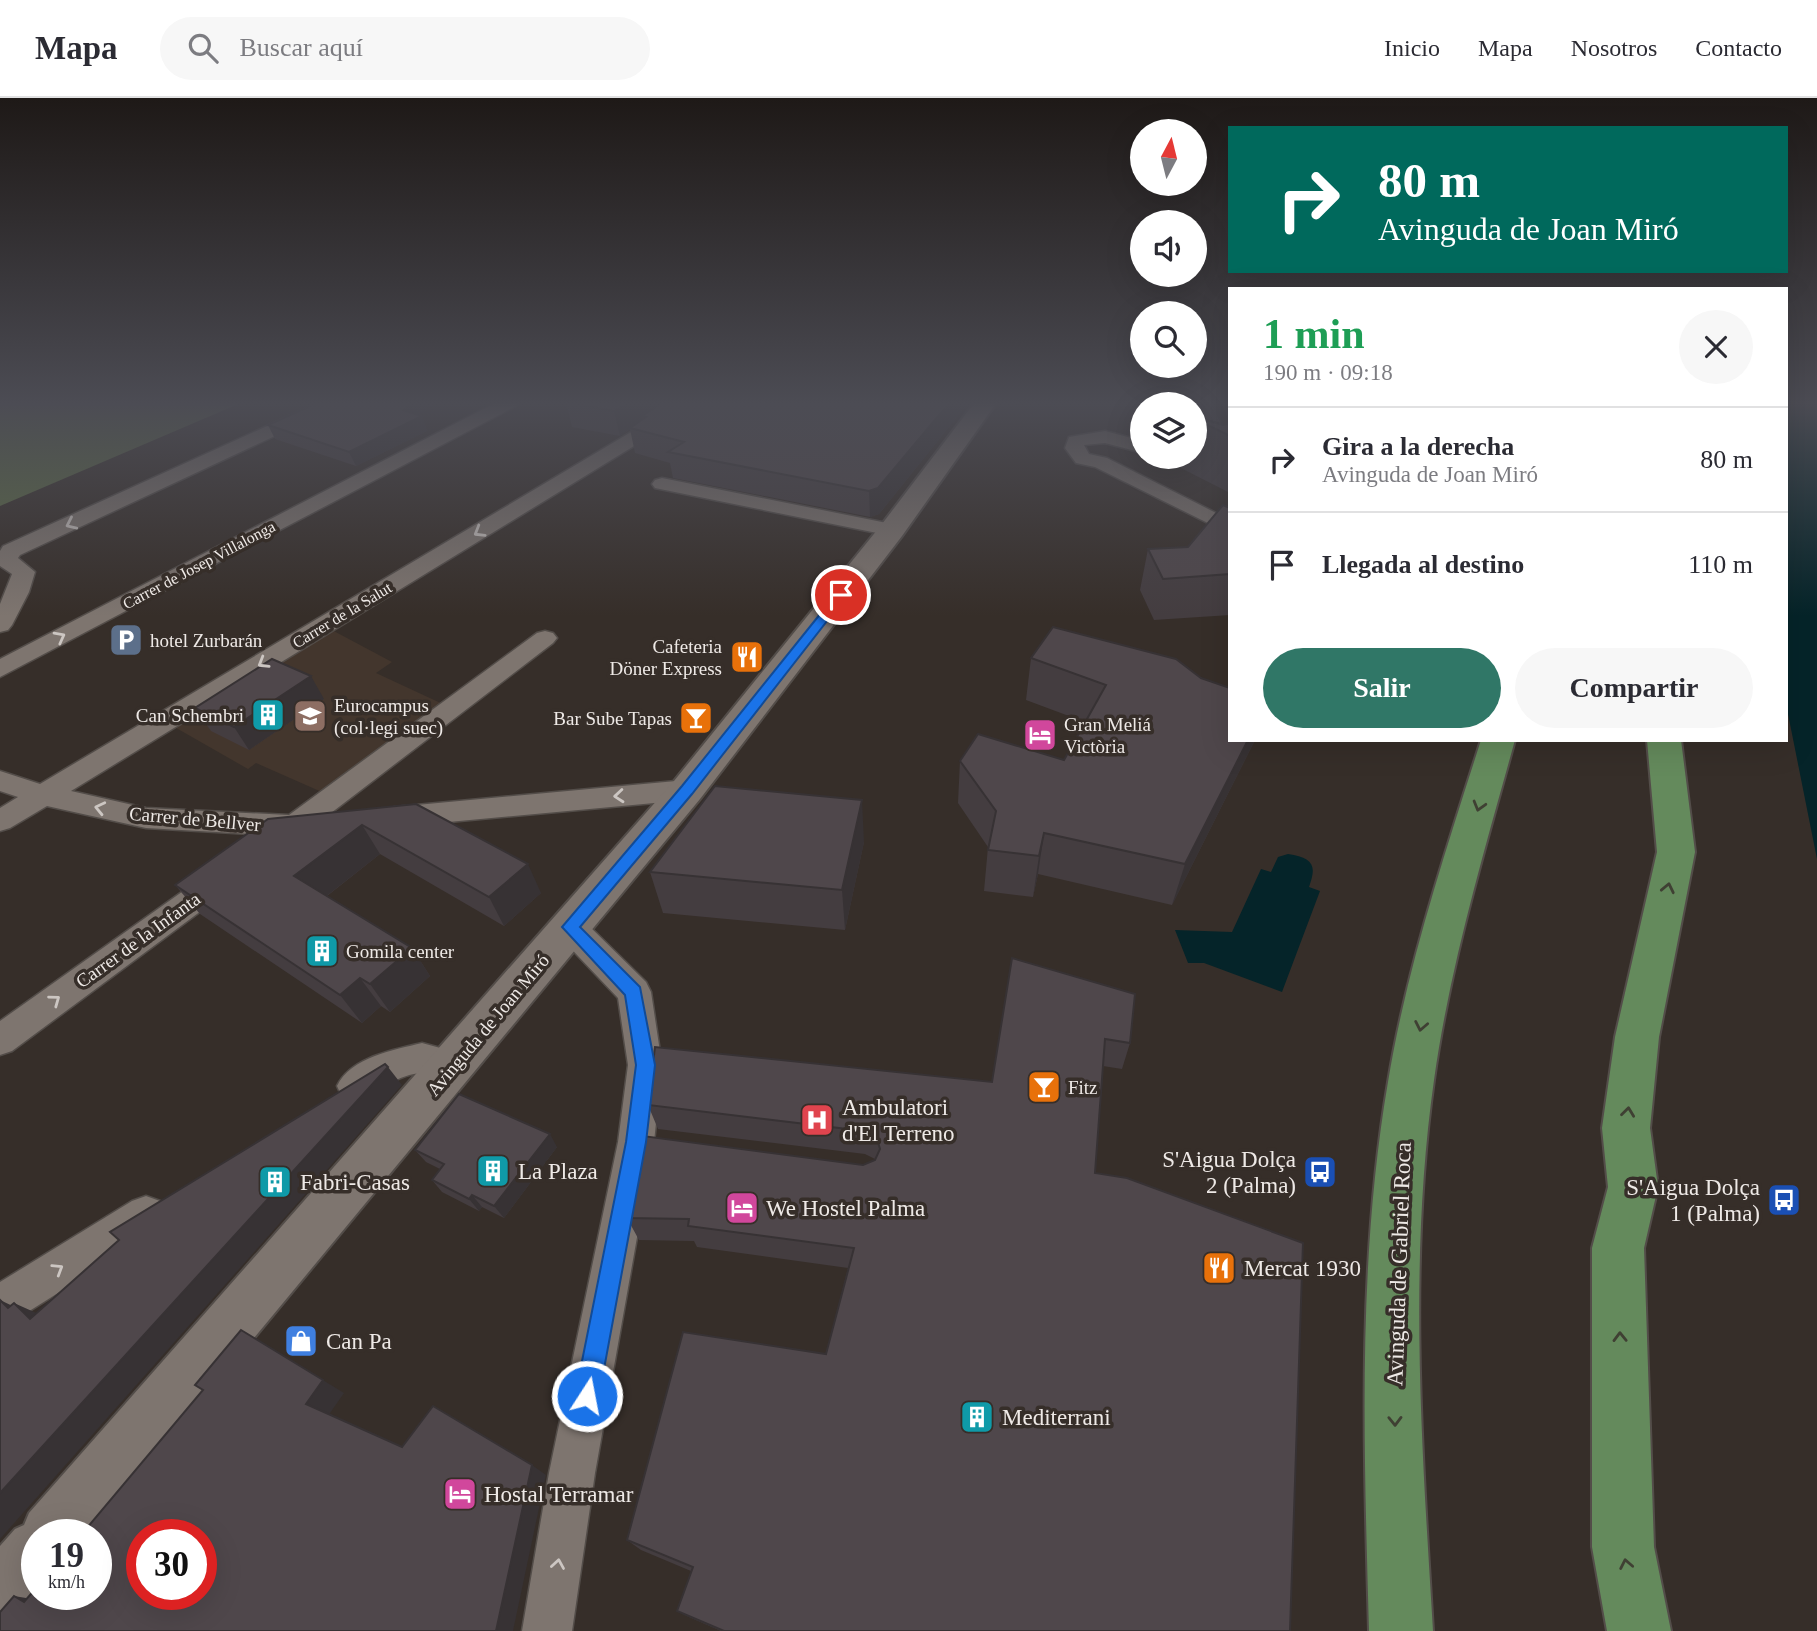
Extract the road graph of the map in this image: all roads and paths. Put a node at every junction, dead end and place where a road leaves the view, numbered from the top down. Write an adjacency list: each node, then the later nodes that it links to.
1 (176, 474): 9 (street, one-way to 9)
2 (372, 474): 11 (street, Carrer de Josep Villalonga, one-way to 2)
3 (575, 474): 16 (street, Carrer de la Salut, one-way to 16)
4 (934, 474): 8 (street, Avinguda de Joan Miró)
5 (1123, 474): 7 (street)
6 (662, 484): 8 (street)
7 (1228, 527)
8 (892, 530): 15 (street, Avinguda de Joan Miró)
9 (0, 625)
10 (545, 638): 18 (street, Carrer de la Infanta)
11 (0, 669)
12 (1497, 742): 29 (highway, Avinguda de Gabriel Roca, one-way to 29)
13 (1664, 742): 30 (highway, one-way to 13)
14 (0, 781): 16 (street, Carrer de Bellver)
15 (687, 790): 18 (street, Carrer de Bellver, one-way to 18); 19 (street, Avinguda de Joan Miró)
16 (44, 795): 17 (street, Carrer de la Salut); 18 (street, Carrer de Bellver, one-way to 16)
17 (0, 821)
18 (294, 826): 20 (street, Carrer de la Infanta, one-way to 18)
19 (570, 927): 21 (street, Avinguda de Joan Miró); 28 (street, one-way to 19)
20 (0, 1040)
21 (454, 1066): 22 (street); 25 (street, Avinguda de Joan Miró)
22 (326, 1104)
23 (175, 1197): 24 (street, one-way to 23)
24 (0, 1305)
25 (65, 1519)
26 (21, 1570): 27 (street)
27 (0, 1594)
28 (547, 1631)
29 (1401, 1631)
30 (1639, 1631)

